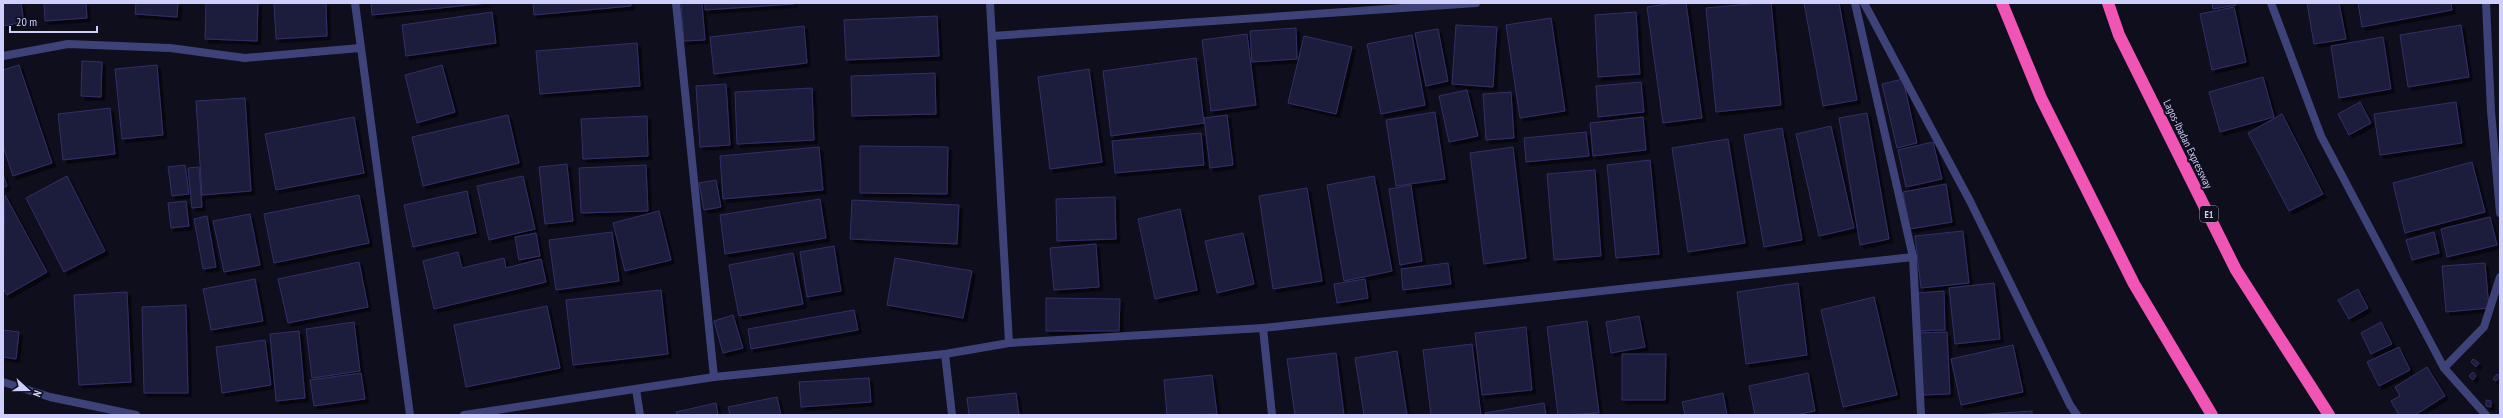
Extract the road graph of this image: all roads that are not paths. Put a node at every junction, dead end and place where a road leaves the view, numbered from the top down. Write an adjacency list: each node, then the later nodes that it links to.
1 (355, 3): 12 (street)
2 (676, 3): 21 (street)
3 (990, 3): 11 (street)
4 (1476, 3): 11 (street)
5 (1855, 3): 15 (street)
6 (1864, 3): 31 (street)
7 (2002, 3): 32 (highway)
8 (2108, 3): 33 (highway, Lagos-Ibadan Expressway / E1)
9 (2271, 3): 20 (street)
10 (2486, 3): 14 (street)
11 (992, 36): 18 (street)
12 (360, 48): 13 (street); 25 (street)
13 (3, 56)
14 (2500, 213)
15 (1912, 257): 17 (street); 30 (street)
16 (2500, 277): 20 (street)
17 (1263, 328): 18 (street); 29 (street)
18 (1009, 343): 19 (street)
19 (945, 354): 21 (street); 28 (street)
20 (2444, 368): 34 (street)
21 (714, 377): 23 (street)
22 (3, 382): 24 (street)
23 (636, 389): 26 (street); 27 (street)
24 (136, 415)
25 (410, 415)
26 (464, 415)
27 (640, 415)
28 (952, 415)
29 (1272, 415)
30 (1921, 415)
31 (2077, 415)
32 (2212, 415)
33 (2329, 415)
34 (2486, 415)

